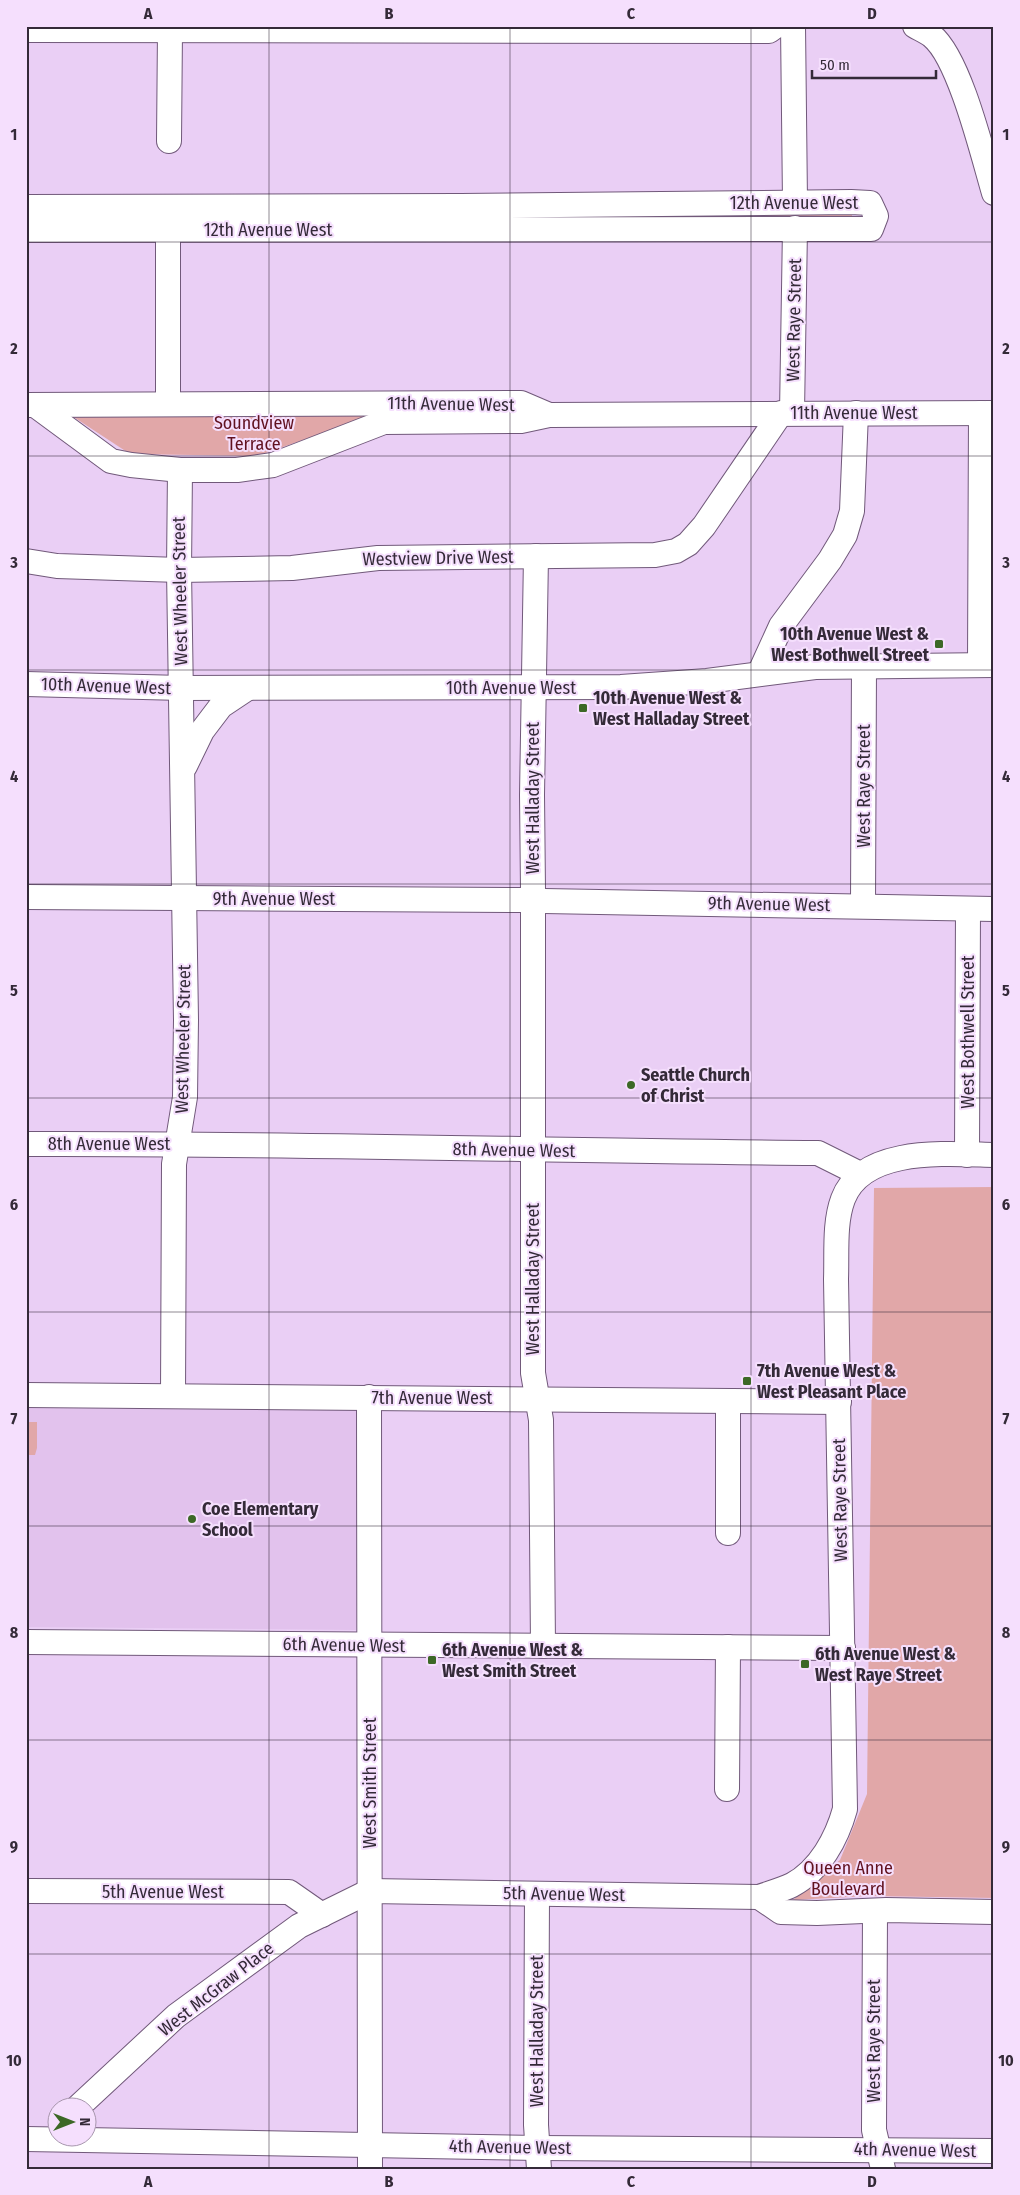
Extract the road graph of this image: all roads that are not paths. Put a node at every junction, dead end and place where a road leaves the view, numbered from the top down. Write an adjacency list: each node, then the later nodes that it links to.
1 (776, 26): 5 (street)
2 (793, 26): 8 (street)
3 (915, 26): 7 (street)
4 (26, 30): 5 (street)
5 (170, 30): 6 (street)
6 (169, 141)
7 (994, 193)
8 (795, 202): 10 (street, 12th Avenue West); 11 (street, 12th Avenue West)
9 (26, 207): 10 (street, 12th Avenue West)
10 (509, 217): 11 (street, 12th Avenue West); 13 (street, 12th Avenue West)
11 (796, 228): 16 (street, West Raye Street)
12 (26, 230): 13 (street, 12th Avenue West)
13 (168, 230): 14 (street)
14 (168, 404): 15 (street, 11th Avenue West); 19 (street, 11th Avenue West)
15 (31, 405): 20 (street)
16 (787, 412): 17 (street, 11th Avenue West); 19 (street, 11th Avenue West); 21 (street, Westview Drive West)
17 (856, 413): 18 (street, 11th Avenue West); 26 (street)
18 (987, 413): 24 (street)
19 (549, 415): 20 (street)
20 (180, 470): 23 (street, West Wheeler Street)
21 (536, 556): 23 (street, Westview Drive West); 28 (street, West Halladay Street)
22 (26, 561): 23 (street, Westview Drive West)
23 (179, 570): 29 (street, West Wheeler Street)
24 (987, 665): 25 (street, 10th Avenue West)
25 (864, 666): 26 (street, 10th Avenue West); 35 (street, West Raye Street)
26 (760, 672): 28 (street, 10th Avenue West)
27 (26, 684): 29 (street, 10th Avenue West)
28 (534, 687): 30 (street, 10th Avenue West); 34 (street, West Halladay Street)
29 (182, 688): 30 (street, 10th Avenue West); 31 (street, West Wheeler Street)
30 (248, 688): 31 (street, West Wheeler Street)
31 (182, 772): 33 (street, West Wheeler Street)
32 (26, 897): 33 (street, 9th Avenue West)
33 (185, 898): 34 (street, 9th Avenue West); 38 (street, West Wheeler Street)
34 (533, 900): 35 (street, 9th Avenue West); 40 (street, West Halladay Street)
35 (863, 906): 37 (street, 9th Avenue West)
36 (994, 909): 37 (street, 9th Avenue West)
37 (968, 910): 41 (street, West Bothwell Street)
38 (178, 1143): 39 (street, 8th Avenue West); 40 (street, 8th Avenue West); 45 (street, West Wheeler Street)
39 (26, 1144)
40 (534, 1151): 43 (street, 8th Avenue West); 47 (street, West Halladay Street)
41 (967, 1155): 42 (street); 43 (street)
42 (994, 1155)
43 (860, 1174): 49 (street, West Raye Street)
44 (26, 1395): 45 (street, 7th Avenue West)
45 (173, 1396): 46 (street, 7th Avenue West)
46 (369, 1397): 47 (street, 7th Avenue West); 52 (street, West Smith Street)
47 (537, 1398): 48 (street, 7th Avenue West); 53 (street, West Halladay Street)
48 (728, 1402): 49 (street, 7th Avenue West); 50 (street)
49 (838, 1402): 55 (street, West Raye Street)
50 (728, 1533)
51 (26, 1642): 52 (street, 6th Avenue West)
52 (369, 1645): 53 (street, 6th Avenue West); 59 (street, West Smith Street)
53 (543, 1646): 54 (street, 6th Avenue West)
54 (728, 1647): 55 (street, 6th Avenue West); 56 (street)
55 (843, 1648): 57 (street, West Raye Street)
56 (727, 1789)
57 (839, 1832): 61 (street, 5th Avenue West)
58 (26, 1891): 64 (street, 5th Avenue West)
59 (370, 1891): 60 (street, 5th Avenue West); 64 (street, West McGraw Place); 67 (street, West Smith Street)
60 (537, 1894): 61 (street, 5th Avenue West); 69 (street, West Halladay Street)
61 (759, 1897): 62 (street)
62 (875, 1912): 63 (street); 71 (street, West Raye Street)
63 (994, 1912)
64 (322, 1914): 65 (street, West McGraw Place)
65 (88, 2098)
66 (42, 2135): 67 (street, 4th Avenue West); 70 (street)
67 (370, 2145): 69 (street, 4th Avenue West); 72 (street, West Smith Street)
68 (994, 2151): 71 (street, 4th Avenue West)
69 (538, 2158): 71 (street, 4th Avenue West)
70 (26, 2159)
71 (881, 2159)
72 (370, 2169)

